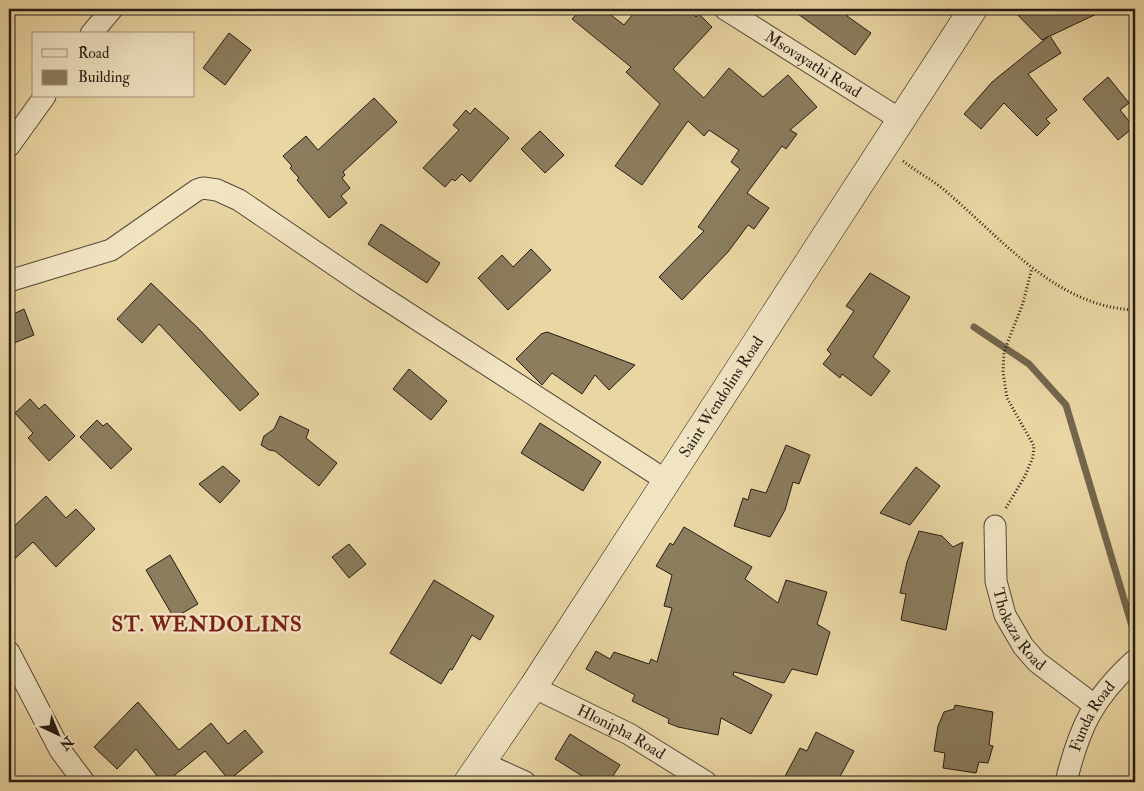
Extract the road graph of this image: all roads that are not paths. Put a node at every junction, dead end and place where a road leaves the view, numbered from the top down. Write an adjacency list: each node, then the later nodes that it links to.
1 (112, 9): 4 (street)
2 (725, 9): 6 (street, Msovayathi Road)
3 (973, 9): 6 (street, Saint Wendolins Road)
4 (94, 32)
5 (44, 98): 7 (street)
6 (894, 131): 9 (street, Saint Wendolins Road)
7 (9, 146)
8 (9, 281): 9 (street)
9 (667, 481): 13 (street, Saint Wendolins Road)
10 (995, 526): 14 (street, Thokaza Road)
11 (9, 652): 16 (street)
12 (1135, 660): 14 (street, Funda Road)
13 (533, 687): 15 (street, Saint Wendolins Road); 18 (street, Hlonipha Road)
14 (1094, 705): 19 (street, Funda Road)
15 (475, 772): 17 (street)
16 (84, 782)
17 (525, 782)
18 (706, 782)
19 (1066, 782)

